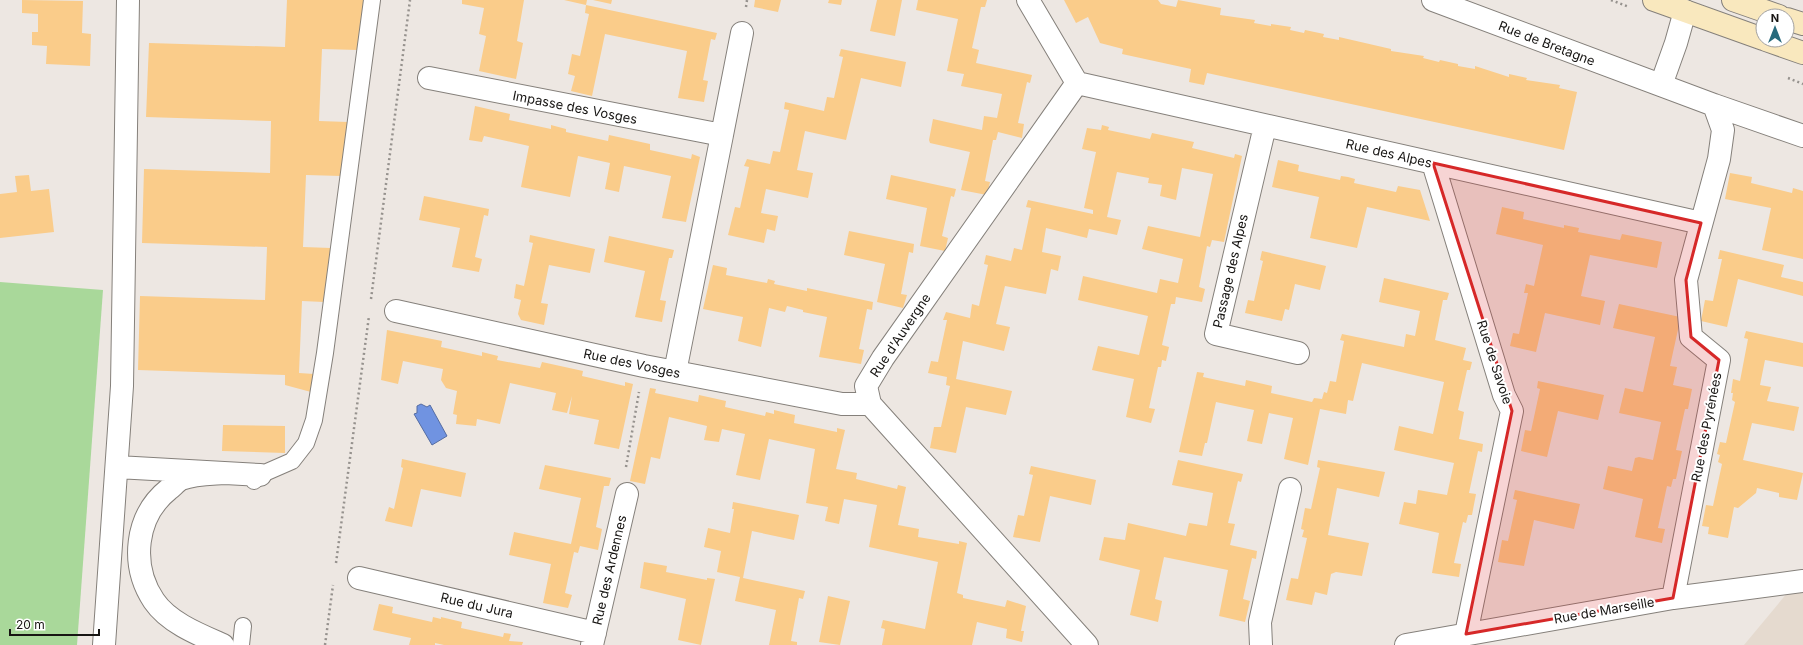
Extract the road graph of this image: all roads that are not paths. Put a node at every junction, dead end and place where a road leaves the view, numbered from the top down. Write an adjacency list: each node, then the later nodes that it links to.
1 (128, 0): 26 (street)
2 (372, 0): 28 (lane)
3 (1028, 0): 14 (street)
4 (1433, 0): 15 (street, Rue de Bretagne)
5 (1654, 0): 8 (main road)
6 (1733, 0): 7 (main road)
7 (1756, 8)
8 (1685, 11): 10 (main road); 15 (street)
9 (742, 33): 18 (street)
10 (1755, 37)
11 (1788, 48): 12 (main road)
12 (1803, 53)
13 (429, 78): 18 (street, Impasse des Vosges)
14 (1077, 83): 17 (street, Rue des Alpes); 25 (street, Rue d'Auvergne)
15 (1661, 85): 16 (street, Rue de Bretagne)
16 (1714, 105): 19 (street, Rue de Bretagne); 21 (street)
17 (1264, 126): 20 (street, Rue des Alpes); 23 (street, Passage des Alpes)
18 (722, 135): 24 (street)
19 (1803, 136)
20 (1433, 163): 21 (street, Rue des Alpes); 37 (street, Rue de Savoie)
21 (1701, 223): 35 (street, Rue des Pyrénées)
22 (396, 311): 24 (street, Rue des Vosges)
23 (1298, 353)
24 (675, 372): 25 (street, Rue des Vosges)
25 (870, 404): 43 (street)
26 (117, 467): 27 (street); 31 (street)
27 (224, 473): 28 (street); 32 (street)
28 (257, 478)
29 (1290, 489): 44 (street)
30 (627, 494): 38 (street, Rue des Ardennes)
31 (112, 536): 32 (street); 40 (street)
32 (139, 540): 41 (street)
33 (358, 578): 38 (street, Rue du Jura)
34 (1803, 581): 35 (street, Rue de Marseille)
35 (1673, 598): 37 (street, Rue de Marseille)
36 (243, 626): 42 (lane)
37 (1466, 634): 39 (street, Rue de Marseille)
38 (593, 639)
39 (1441, 642): 45 (street, Rue de Marseille)
40 (104, 645)
41 (223, 645)
42 (241, 645)
43 (1087, 645)
44 (1261, 645)
45 (1406, 645)

